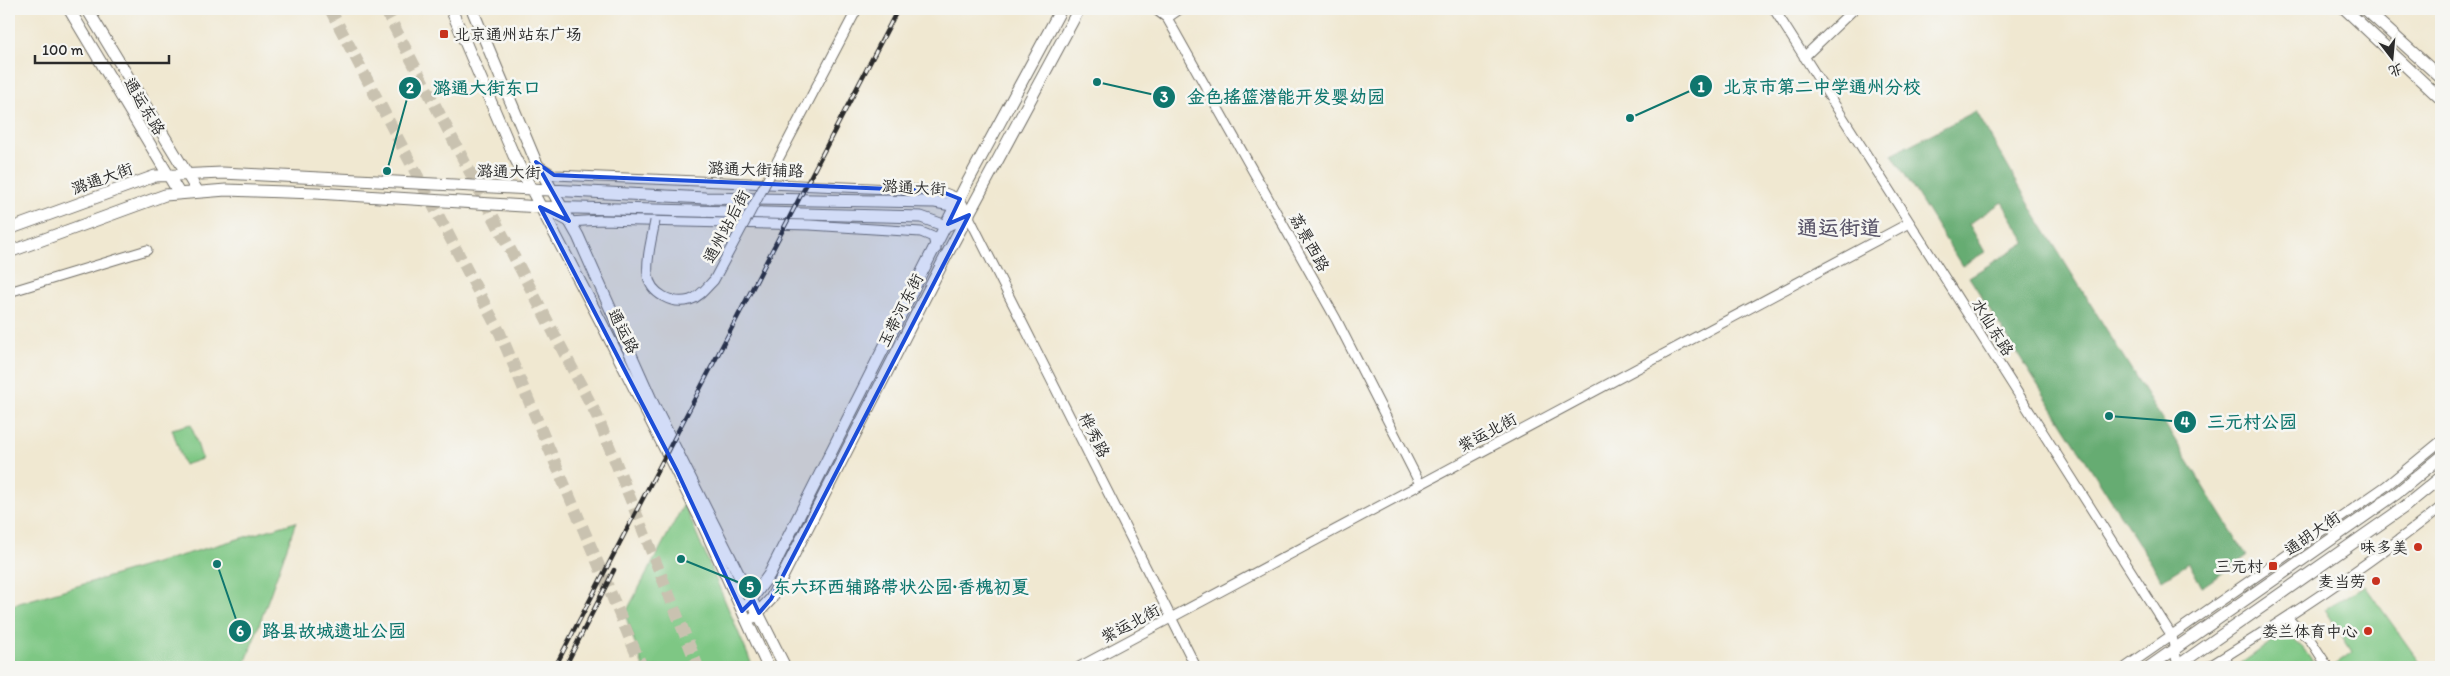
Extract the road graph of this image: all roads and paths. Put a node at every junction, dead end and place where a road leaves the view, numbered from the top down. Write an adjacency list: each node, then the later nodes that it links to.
1 (69, 9): 20 (main road, 通运东路)
2 (87, 9): 19 (main road, 通运东路)
3 (451, 9): 21 (main road, 通运路)
4 (472, 9): 18 (main road, 通运路)
5 (857, 9): 29 (street, 通州站后街, bridge)
6 (1060, 9): 25 (main road, 玉带河东街)
7 (1079, 9): 28 (main road, 玉带河东街)
8 (1155, 9): 14 (street, 荔景西路)
9 (1180, 9): 14 (street)
10 (1774, 9): 15 (street, 水仙东路)
11 (1854, 9): 15 (street)
12 (2345, 9): 17 (main road)
13 (2365, 9): 16 (main road)
14 (1167, 18): 41 (street, 荔景西路)
15 (1804, 57): 31 (street, 水仙东路)
16 (2441, 78)
17 (2441, 99)
18 (536, 162): 22 (main road, 通运路); 25 (street, 潞通大街辅路)
19 (189, 175): 20 (main road, 潞通大街); 21 (main road, 潞通大街); 23 (main road, 通运东路)
20 (169, 176): 24 (main road, 通运东路); 33 (main road, 潞通大街)
21 (532, 189): 22 (main road, 潞通大街); 26 (main road, 通运路)
22 (550, 189): 25 (main road, 潞通大街); 27 (main road, 通运路)
23 (198, 192): 24 (main road, 潞通大街); 26 (main road, 潞通大街)
24 (179, 193): 36 (main road, 潞通大街)
25 (958, 203): 28 (main road, 潞通大街); 32 (main road, 玉带河东街)
26 (540, 207): 27 (main road, 潞通大街); 30 (street); 44 (main road, 通运路)
27 (561, 208): 30 (main road, 通运路); 32 (main road, 潞通大街)
28 (969, 215): 32 (main road); 45 (main road, 玉带河东街); 46 (street, 桦秀路)
29 (655, 221): 30 (street); 34 (street)
30 (569, 222): 43 (main road, 通运路)
31 (1909, 223): 41 (street, 紫运北街); 49 (street, 水仙东路)
32 (946, 226): 34 (main road, 玉带河东街)
33 (9, 229)
34 (936, 249): 43 (main road, 玉带河东街)
35 (147, 250): 37 (street)
36 (9, 252)
37 (9, 292)
38 (2441, 441): 49 (street)
39 (2441, 457): 50 (main road, 通胡大街)
40 (2441, 477): 57 (main road, 通胡大街)
41 (1420, 484): 46 (street, 紫运北街)
42 (2441, 507): 47 (street)
43 (753, 600): 44 (main road, 玉带河东街); 45 (main road, 通运路)
44 (742, 611): 48 (main road, 通运路)
45 (759, 613): 48 (main road, 玉带河东街); 52 (main road, 通运路)
46 (1172, 618): 53 (street, 紫运北街); 54 (street, 桦秀路)
47 (2287, 618): 58 (street); 59 (street)
48 (747, 623): 51 (main road, 通运路)
49 (2172, 636): 50 (street, 水仙东路); 55 (street)
50 (2174, 650): 56 (main road, 通胡大街); 57 (street, 水仙东路)
51 (768, 667)
52 (785, 667)
53 (1079, 667)
54 (1196, 667)
55 (2126, 667)
56 (2149, 667)
57 (2177, 667)
58 (2208, 667)
59 (2328, 667)

